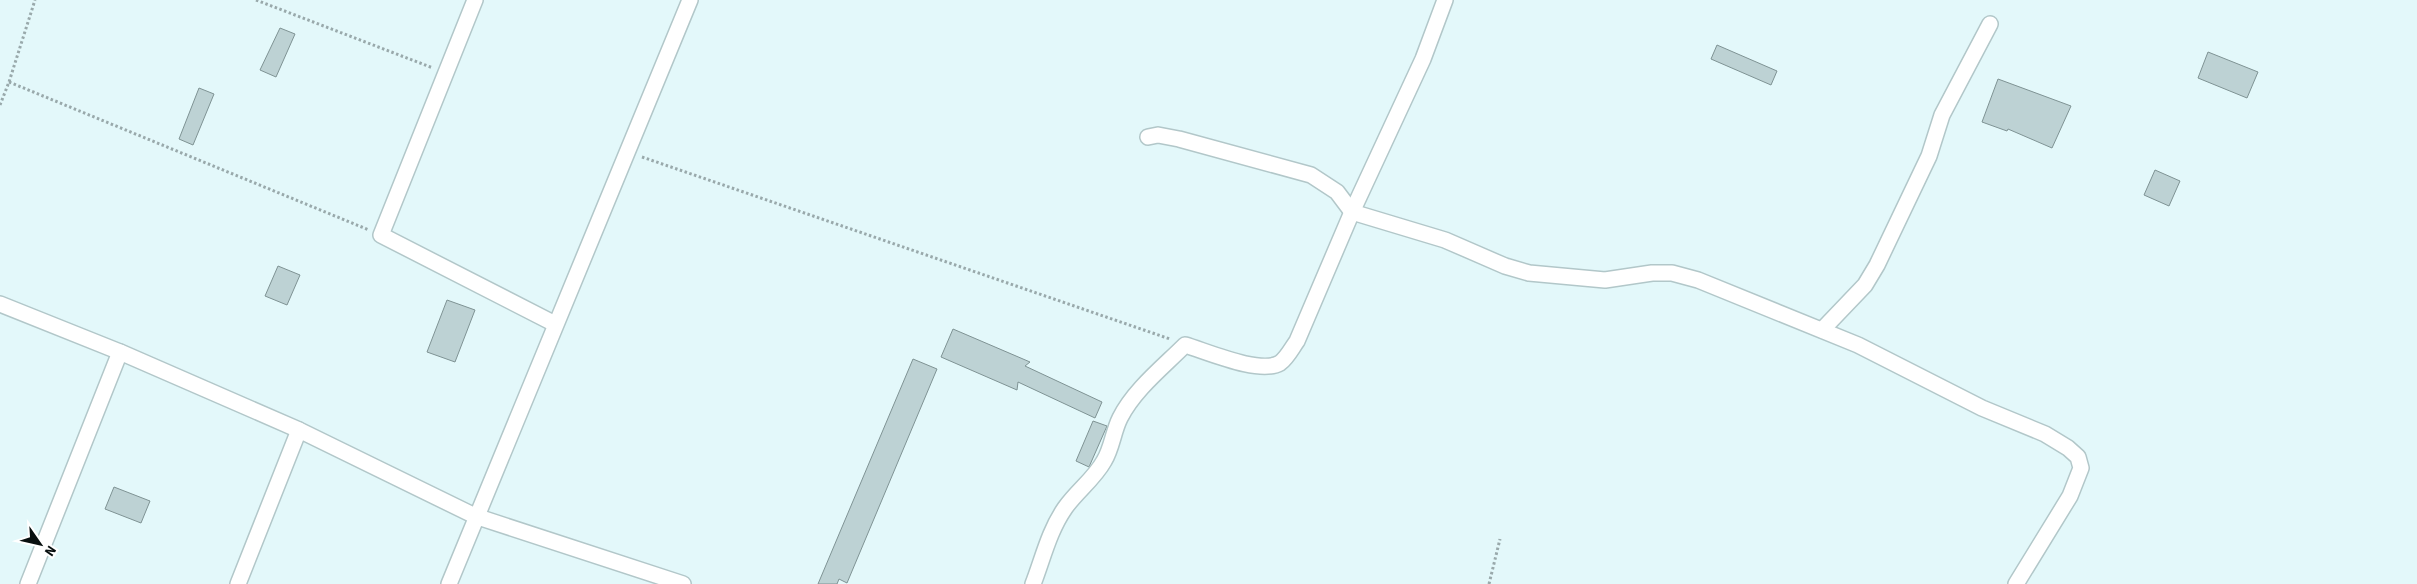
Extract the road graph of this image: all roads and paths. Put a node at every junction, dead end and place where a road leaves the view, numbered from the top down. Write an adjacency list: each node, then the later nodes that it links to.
1 (35, 0): 8 (path)
2 (256, 0): 7 (path)
3 (475, 0): 7 (street)
4 (690, 0): 11 (street)
5 (1445, 0): 12 (street)
6 (1990, 24): 16 (street)
7 (445, 72): 13 (street)
8 (9, 82): 9 (path); 13 (path)
9 (0, 105)
10 (1148, 137): 12 (street)
11 (627, 152): 15 (street); 17 (path)
12 (1352, 212): 16 (street); 17 (street)
13 (381, 235): 15 (street)
14 (0, 304): 18 (street)
15 (555, 324): 20 (street)
16 (1822, 330): 28 (street)
17 (1185, 344): 26 (street)
18 (120, 352): 19 (street); 22 (street)
19 (299, 430): 20 (street); 23 (street)
20 (475, 516): 24 (street); 25 (street)
21 (1500, 540): 27 (path)
22 (28, 584)
23 (238, 584)
24 (448, 584)
25 (683, 584)
26 (1033, 584)
27 (1488, 584)
28 (2016, 584)

